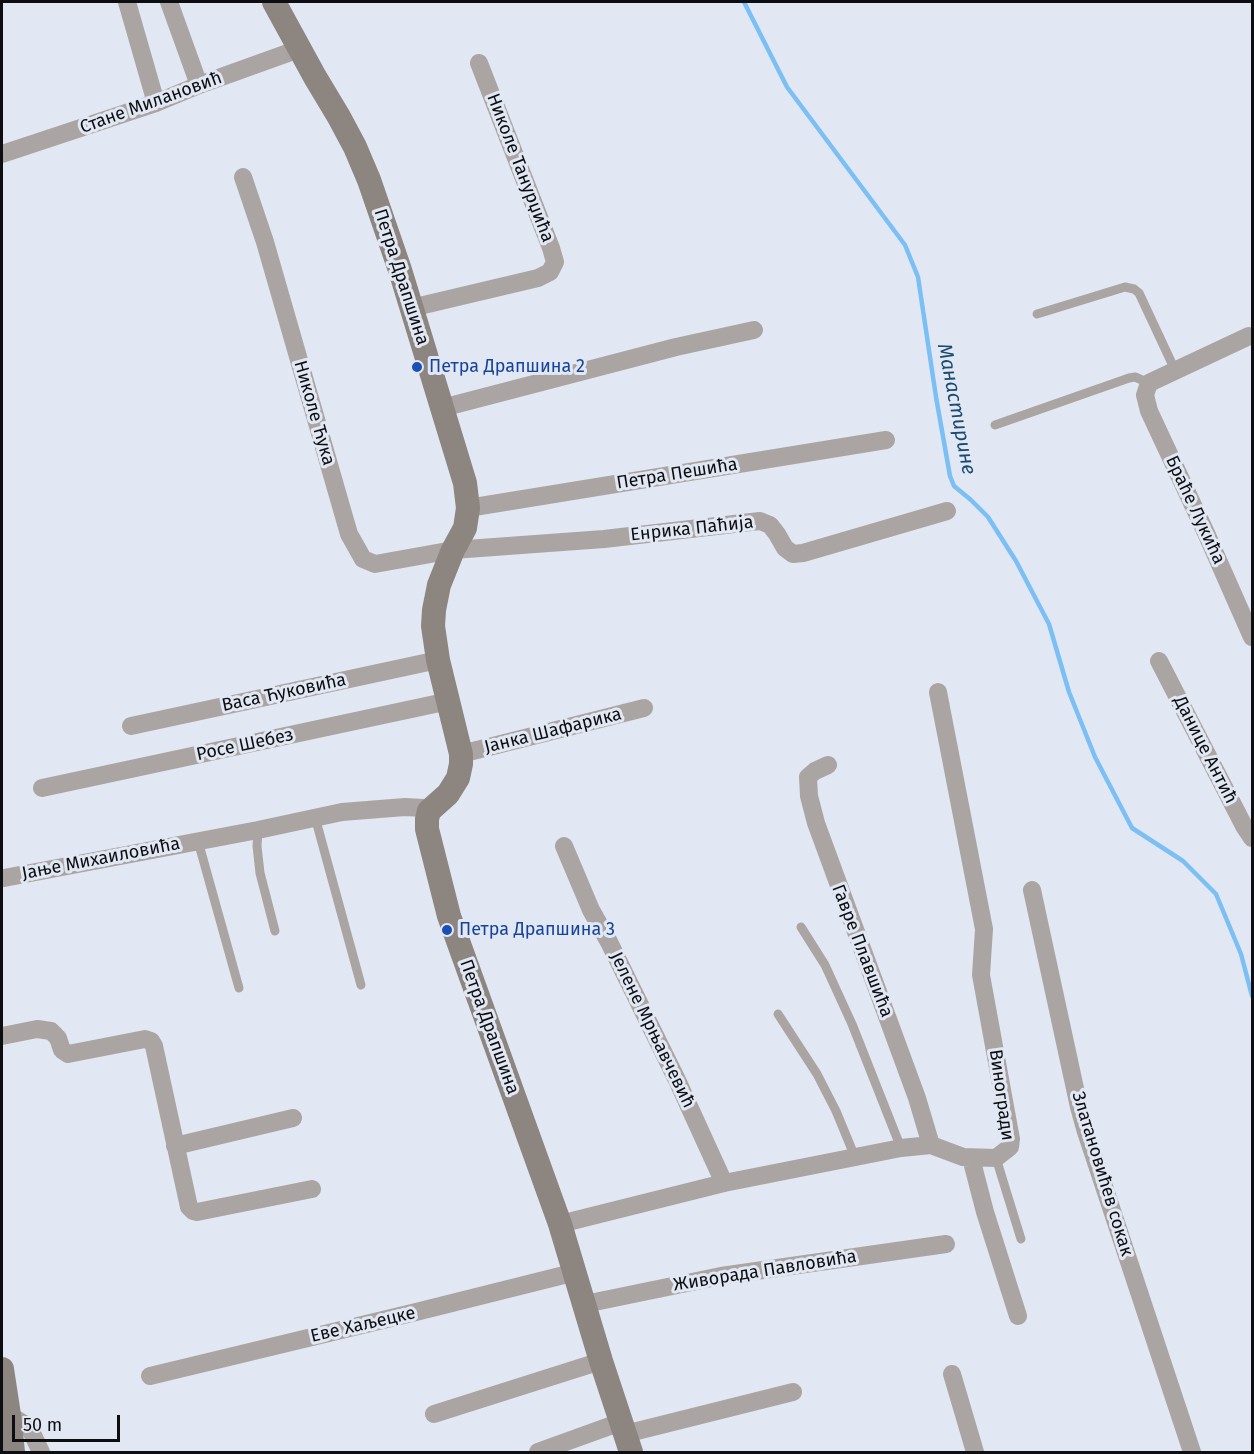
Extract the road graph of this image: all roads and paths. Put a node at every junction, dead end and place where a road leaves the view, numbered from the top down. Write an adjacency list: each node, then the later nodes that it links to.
1 (127, 2): 7 (street)
2 (169, 2): 6 (street)
3 (274, 2): 4 (street, Петра Драпшина)
4 (299, 49): 6 (street, Стане Милановић); 10 (street, Петра Драпшина)
5 (479, 63): 10 (street, Николе Танурџића)
6 (199, 85): 7 (street, Стане Милановић)
7 (156, 103): 8 (street, Стане Милановић)
8 (2, 154)
9 (243, 177): 21 (street, Николе Ћука)
10 (411, 308): 16 (street, Петра Драпшина)
11 (1036, 314): 14 (lane)
12 (754, 330): 16 (street)
13 (1249, 336): 14 (street)
14 (1175, 370): 15 (street)
15 (1149, 383): 17 (lane); 22 (street, Браће Лукића)
16 (442, 408): 19 (street, Петра Драпшина)
17 (995, 424)
18 (886, 440): 19 (street, Петра Пешића)
19 (468, 508): 21 (street, Петра Драпшина)
20 (947, 511): 21 (street, Енрика Паћија)
21 (453, 550): 23 (street, Петра Драпшина)
22 (1252, 637)
23 (438, 660): 26 (street, Петра Драпшина); 28 (street, Васа Ћуковића)
24 (1159, 661): 35 (street, Данице Антић)
25 (938, 692): 52 (street, Виногради)
26 (449, 701): 29 (street, Петра Драпшина); 31 (street, Росе Шебез)
27 (644, 708): 29 (street, Јанка Шафарика)
28 (130, 726)
29 (461, 754): 32 (street, Петра Драпшина)
30 (828, 765): 47 (street, Гавре Плавшића)
31 (42, 788)
32 (429, 811): 33 (street, Јање Михаиловића); 55 (street, Петра Драпшина)
33 (315, 818): 34 (street, Јање Михаиловића); 42 (lane)
34 (258, 830): 36 (street, Јање Михаиловића); 41 (lane)
35 (1252, 838)
36 (198, 841): 38 (street, Јање Михаиловића); 43 (lane, Јање Михаиловића)
37 (564, 846): 53 (street, Јелене Мрњавчевић)
38 (4, 878)
39 (1032, 890): 73 (street, Златановићев сокак)
40 (801, 927): 49 (lane)
41 (275, 931)
42 (361, 985)
43 (239, 988)
44 (778, 1014): 50 (lane)
45 (2, 1036): 48 (street)
46 (293, 1118): 48 (street)
47 (931, 1144): 49 (street); 51 (street, Виногради)
48 (175, 1146): 54 (street)
49 (902, 1148): 50 (street)
50 (855, 1157): 53 (street)
51 (971, 1158): 52 (street, Виногради); 60 (street)
52 (996, 1158): 56 (lane)
53 (724, 1183): 55 (street)
54 (312, 1189)
55 (560, 1224): 58 (street, Петра Драпшина)
56 (1021, 1239)
57 (946, 1244): 59 (street, Живорада Павловића)
58 (576, 1272): 59 (street, Петра Драпшина); 64 (street, Еве Хаљецке)
59 (585, 1304): 61 (street, Петра Драпшина)
60 (1018, 1316)
61 (601, 1362): 66 (street); 68 (street, Петра Драпшина)
62 (2, 1369): 67 (street)
63 (952, 1374): 72 (street)
64 (150, 1376)
65 (793, 1392): 68 (street)
66 (434, 1414)
67 (9, 1415): 69 (street); 70 (street)
68 (626, 1436): 71 (street)
69 (13, 1452)
70 (41, 1452)
71 (538, 1452)
72 (975, 1452)
73 (1192, 1452)

